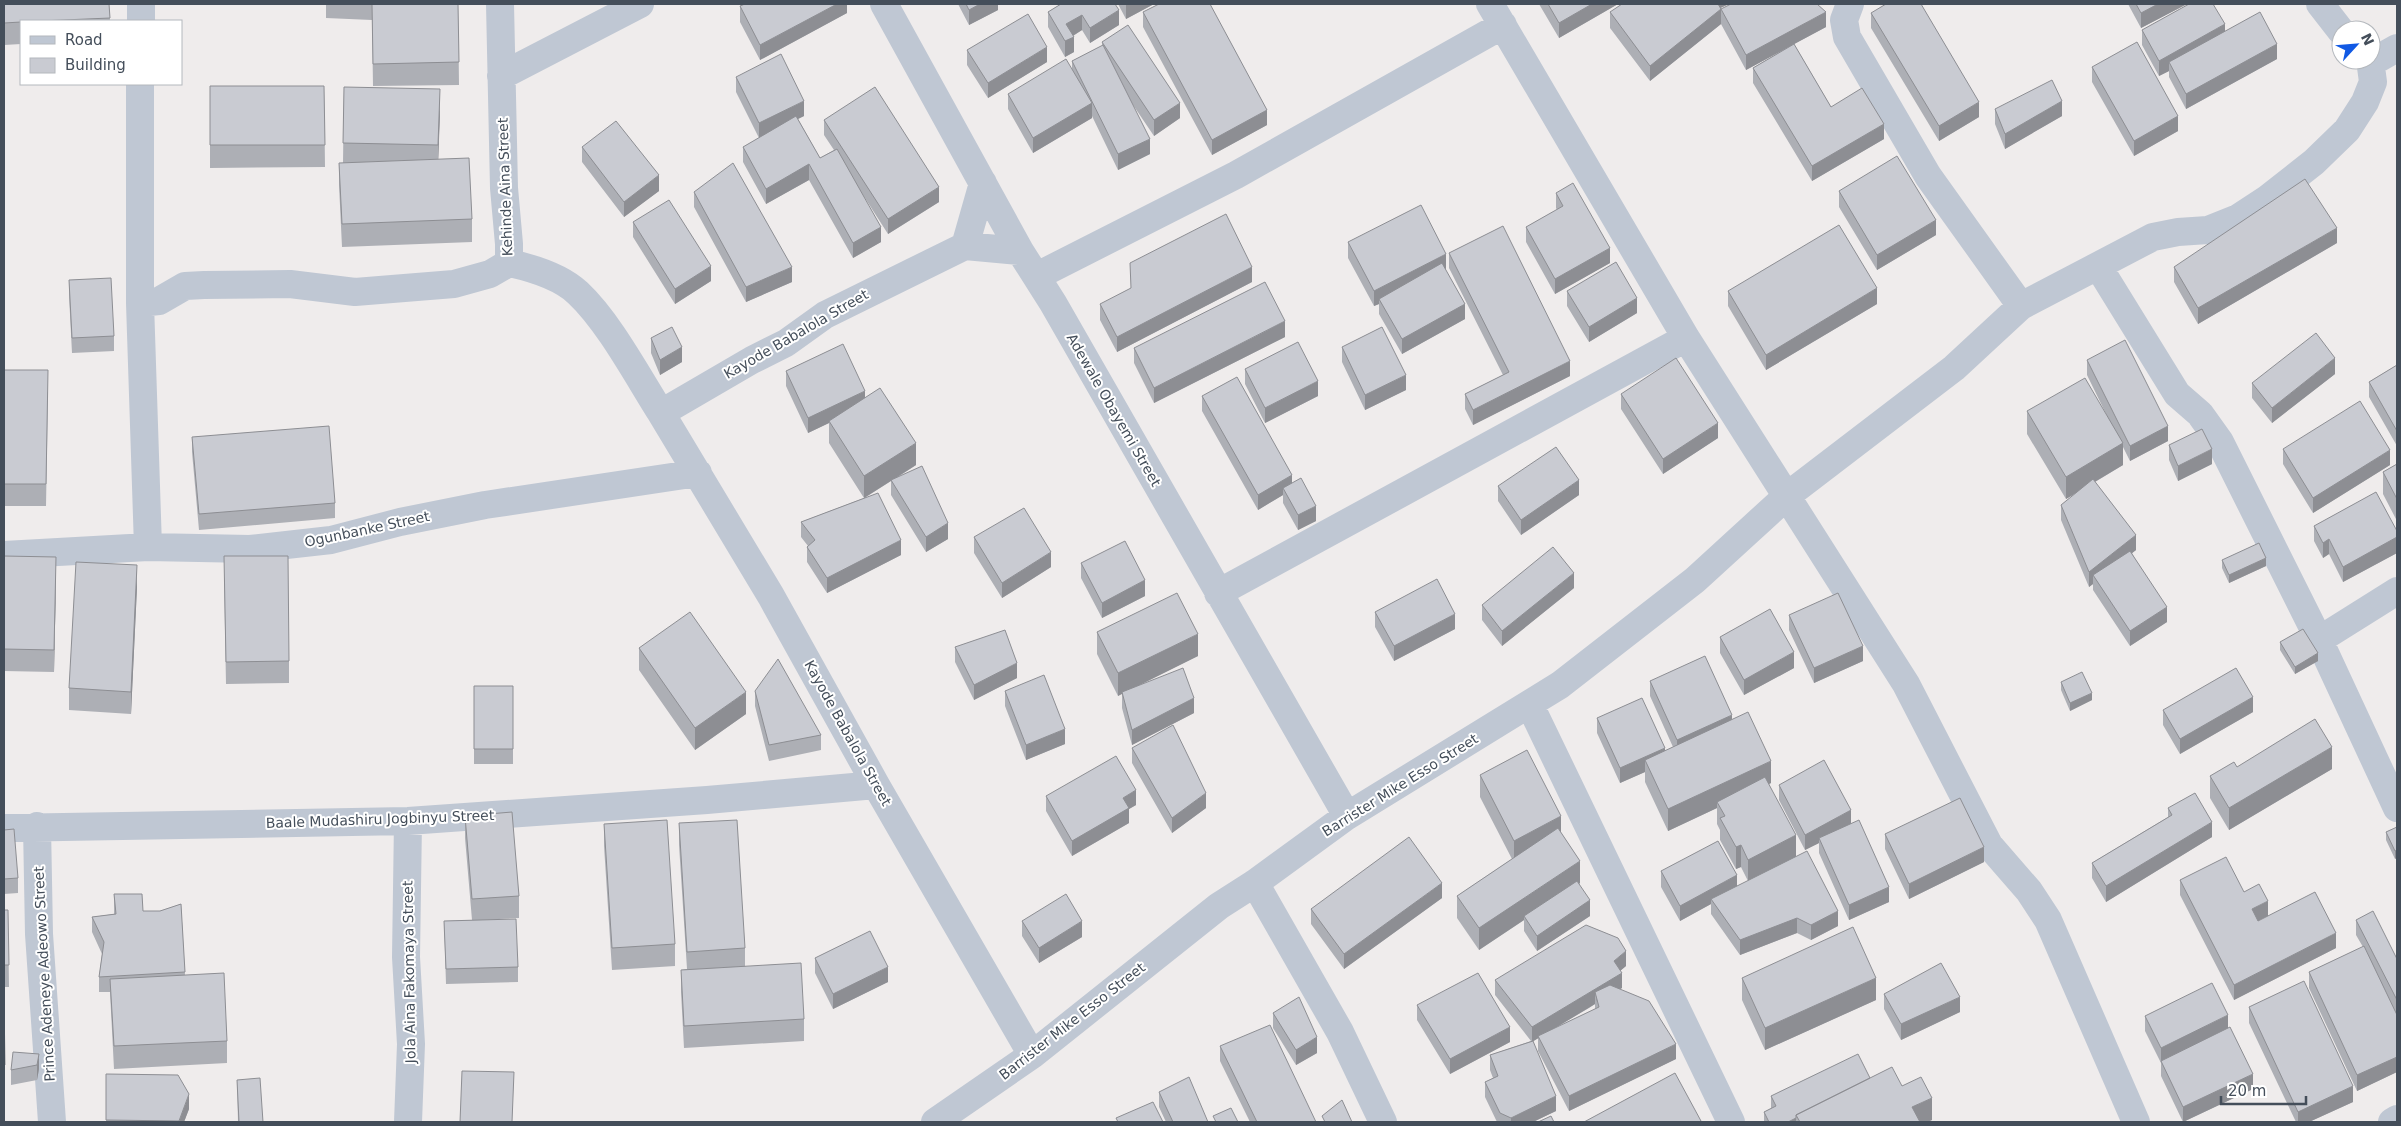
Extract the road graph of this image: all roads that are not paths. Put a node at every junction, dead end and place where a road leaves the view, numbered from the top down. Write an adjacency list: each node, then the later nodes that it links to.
1 (141, 4): 8 (street)
2 (500, 4): 12 (street, Kehinde Aina Street)
3 (640, 4): 12 (street)
4 (884, 4): 14 (street, Adewale Obayemi Street)
5 (1850, 4): 21 (street)
6 (2320, 4): 9 (street)
7 (1497, 14): 19 (street); 22 (street)
8 (141, 20)
9 (2332, 20)
10 (2397, 48): 11 (street, Barrister Mike Esso Street)
11 (2366, 71): 18 (street, Barrister Mike Esso Street)
12 (502, 76): 17 (street, Kehinde Aina Street)
13 (140, 85): 20 (street)
14 (983, 183): 15 (street); 16 (street, Adewale Obayemi Street)
15 (965, 246): 16 (street); 23 (street, Kayode Babalola Street)
16 (1020, 251): 19 (street, Adewale Obayemi Street)
17 (509, 263): 20 (street, Kehinde Aina Street); 23 (street, Kayode Babalola Street)
18 (2098, 266): 21 (street, Barrister Mike Esso Street); 30 (street)
19 (1037, 276): 29 (street, Adewale Obayemi Street)
20 (140, 302): 26 (street)
21 (2021, 306): 25 (street, Barrister Mike Esso Street)
22 (1686, 338): 25 (street); 29 (street)
23 (661, 413): 24 (street, Kayode Babalola Street)
24 (698, 473): 26 (street, Ogunbanke Street); 32 (street, Kayode Babalola Street)
25 (1788, 496): 31 (street, Barrister Mike Esso Street); 46 (street)
26 (148, 547): 27 (street, Ogunbanke Street)
27 (4, 554)
28 (2397, 591): 30 (street)
29 (1218, 593): 34 (street, Adewale Obayemi Street)
30 (2319, 640): 33 (street)
31 (1530, 705): 34 (street, Barrister Mike Esso Street); 45 (street)
32 (876, 785): 35 (street, Baale Mudashiru Jogbinyu Street); 39 (street, Kayode Babalola Street)
33 (2397, 808)
34 (1347, 816): 38 (street, Barrister Mike Esso Street)
35 (408, 821): 36 (street, Baale Mudashiru Jogbinyu Street); 42 (street, Jola Aina Fakomaya Street)
36 (37, 826): 37 (street, Baale Mudashiru Jogbinyu Street); 41 (street, Prince Adeneye Adeowo Street)
37 (4, 828)
38 (1255, 883): 39 (street, Barrister Mike Esso Street); 44 (street)
39 (1032, 1056): 43 (street, Barrister Mike Esso Street)
40 (2397, 1119): 47 (street)
41 (52, 1122)
42 (408, 1122)
43 (934, 1122)
44 (1383, 1122)
45 (1731, 1122)
46 (2136, 1122)
47 (2392, 1122)

